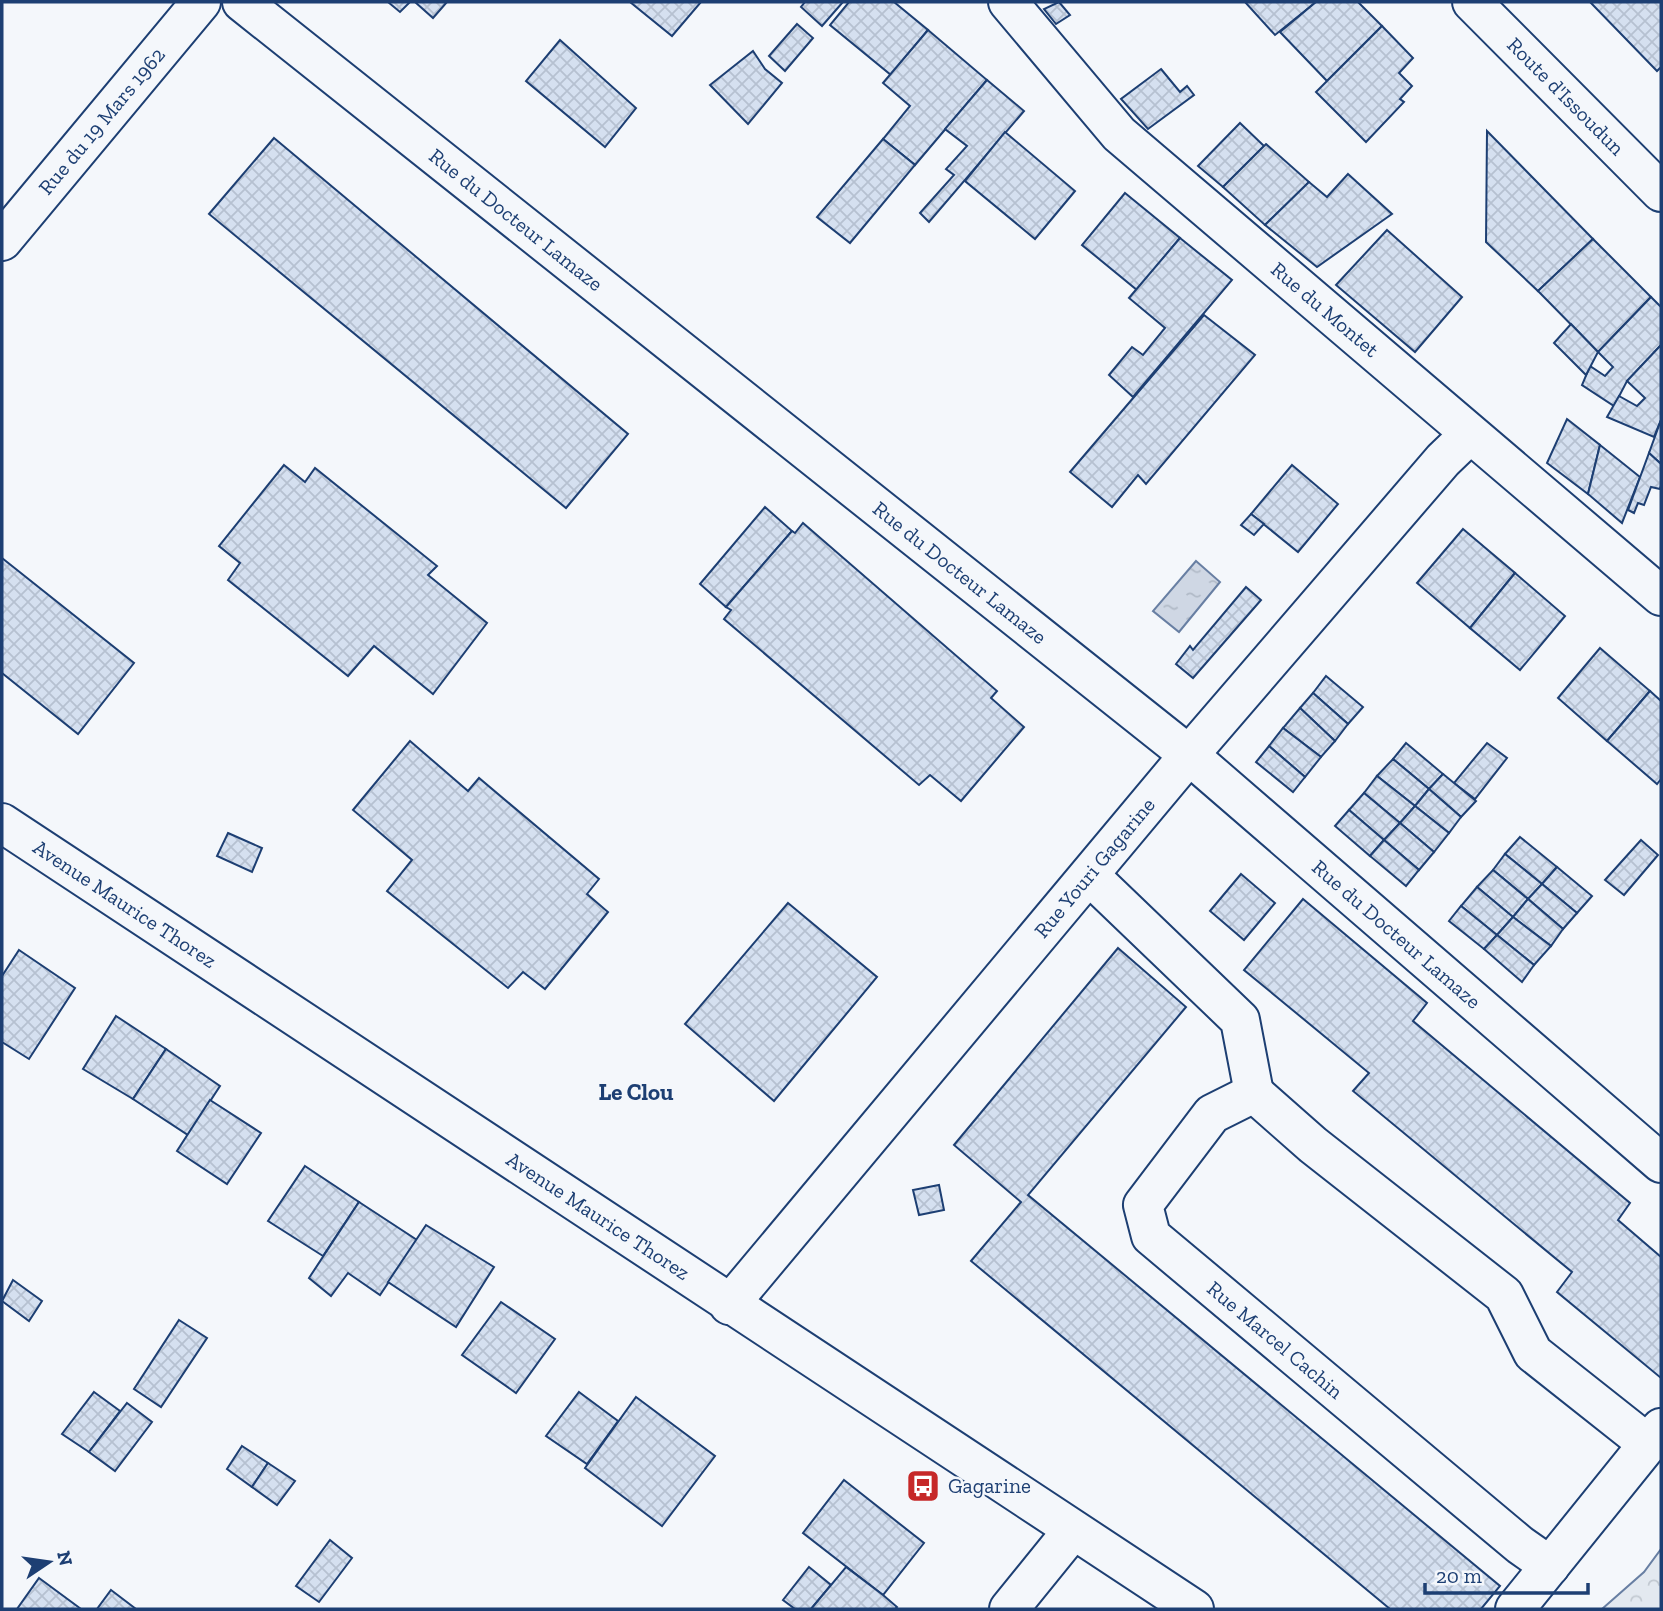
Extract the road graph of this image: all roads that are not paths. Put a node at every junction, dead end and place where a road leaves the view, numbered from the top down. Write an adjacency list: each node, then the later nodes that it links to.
1 (201, 2): 6 (street, Rue du 19 Mars 1962)
2 (242, 2): 9 (street, Rue du Docteur Lamaze)
3 (1008, 2): 7 (street, Rue du Montet)
4 (1472, 2): 5 (street, Route d'Issoudun)
5 (1661, 192)
6 (2, 242)
7 (1469, 435): 8 (street, Rue du Montet); 9 (street, Rue Youri Gagarine)
8 (1661, 596)
9 (1189, 755): 11 (street, Rue Youri Gagarine); 13 (street, Rue du Docteur Lamaze)
10 (2, 823): 14 (street, Avenue Maurice Thorez)
11 (1090, 876): 12 (street); 14 (street, Rue Youri Gagarine)
12 (1254, 1093): 15 (street); 17 (street, Rue Marcel Cachin)
13 (1661, 1163)
14 (729, 1305): 16 (street, Avenue Maurice Thorez)
15 (1655, 1436): 17 (street)
16 (1073, 1530): 18 (street); 19 (street, Avenue Maurice Thorez)
17 (1549, 1566): 20 (street)
18 (1009, 1609)
19 (1194, 1609)
20 (1515, 1609)

